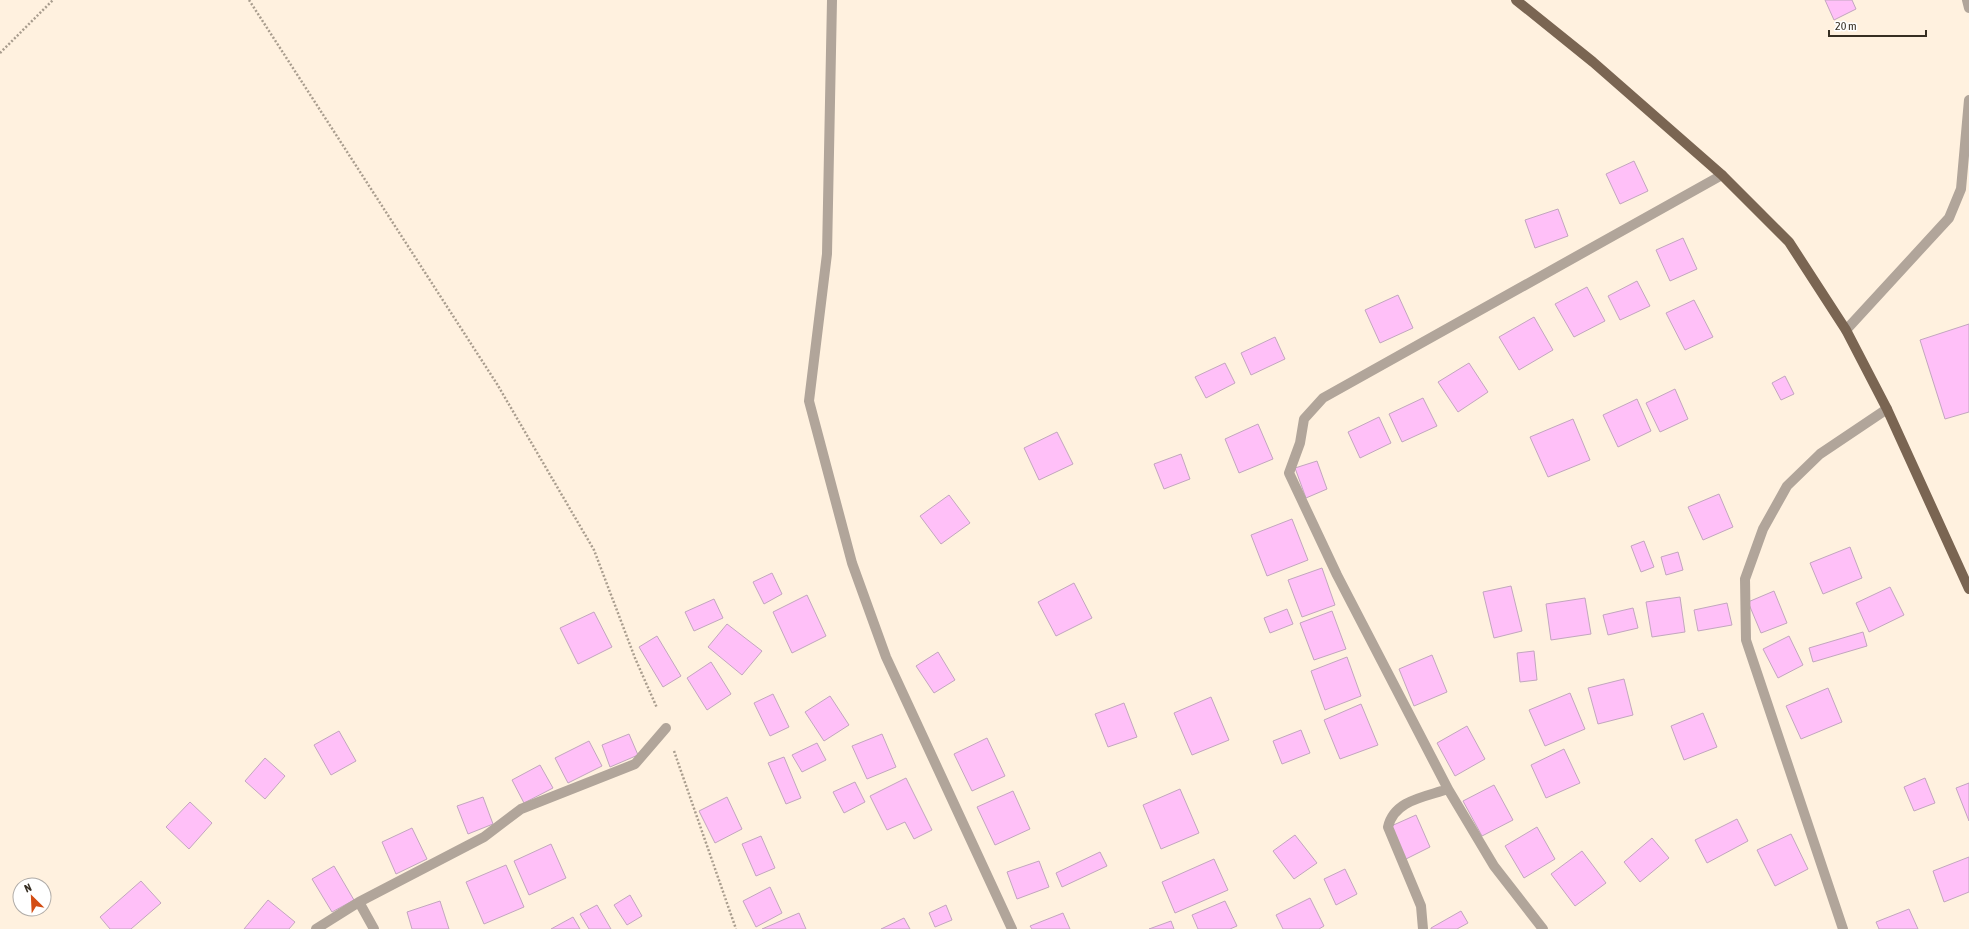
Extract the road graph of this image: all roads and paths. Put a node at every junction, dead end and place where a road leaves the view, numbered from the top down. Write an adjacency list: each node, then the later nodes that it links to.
1 (53, 0): 7 (path)
2 (249, 0): 13 (path)
3 (832, 0): 19 (street)
4 (1516, 0): 9 (main road)
5 (1967, 0): 6 (street)
6 (1969, 8)
7 (0, 53)
8 (1969, 100): 10 (street)
9 (1722, 175): 10 (main road); 14 (street)
10 (1846, 330): 11 (main road)
11 (1887, 409): 12 (main road); 22 (street)
12 (1969, 589)
13 (666, 728): 15 (street); 18 (path)
14 (1448, 789): 20 (street); 21 (street)
15 (359, 902): 16 (street); 17 (street)
16 (316, 929)
17 (374, 929)
18 (736, 929)
19 (1012, 929)
20 (1424, 929)
21 (1543, 929)
22 (1843, 929)

